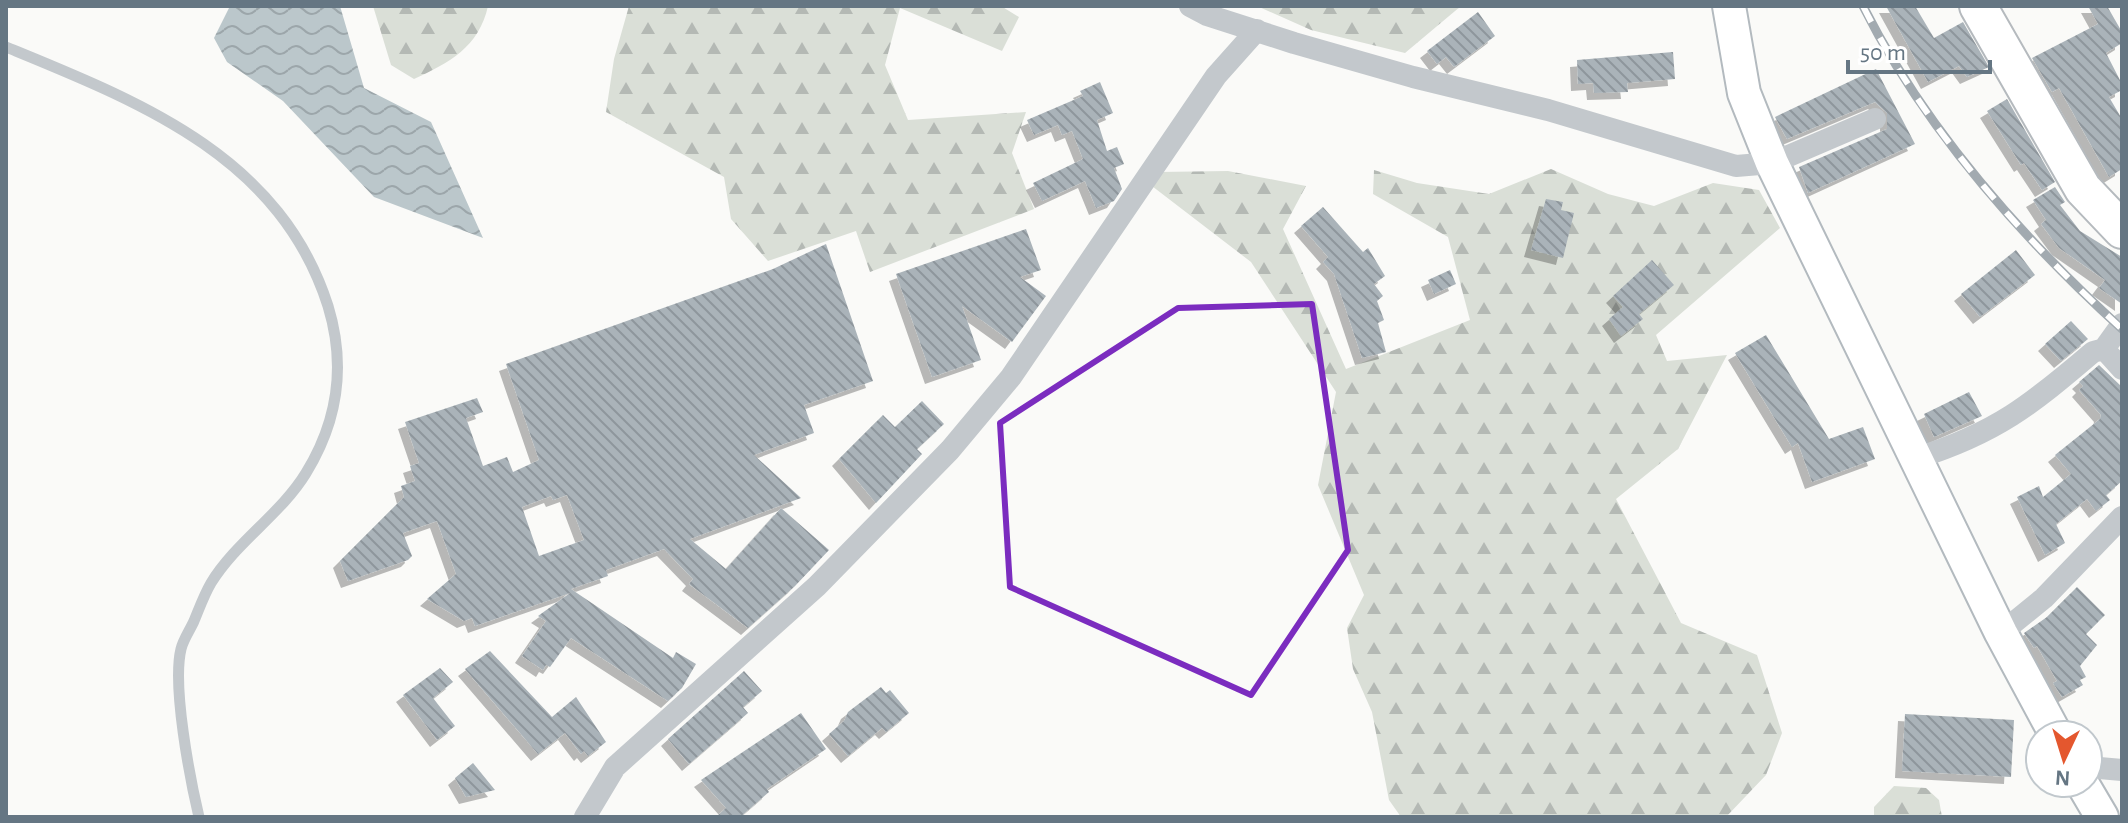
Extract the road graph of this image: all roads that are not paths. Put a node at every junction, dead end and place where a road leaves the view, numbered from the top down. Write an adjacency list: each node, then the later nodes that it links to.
1 (1190, 6): 4 (street)
2 (1729, 6): 7 (street)
3 (1987, 9): 8 (main road)
4 (1257, 30): 7 (street); 18 (street)
5 (6, 47): 17 (lane)
6 (1875, 119): 7 (street)
7 (1772, 163): 12 (street)
8 (2122, 230)
9 (2122, 324): 10 (street)
10 (2104, 349): 11 (street); 12 (street)
11 (2122, 369)
12 (1917, 458): 14 (street)
13 (2122, 517): 14 (street)
14 (2001, 633): 15 (street)
15 (2047, 719)
16 (2091, 799): 19 (street)
17 (199, 817)
18 (585, 817)
19 (2102, 817)

